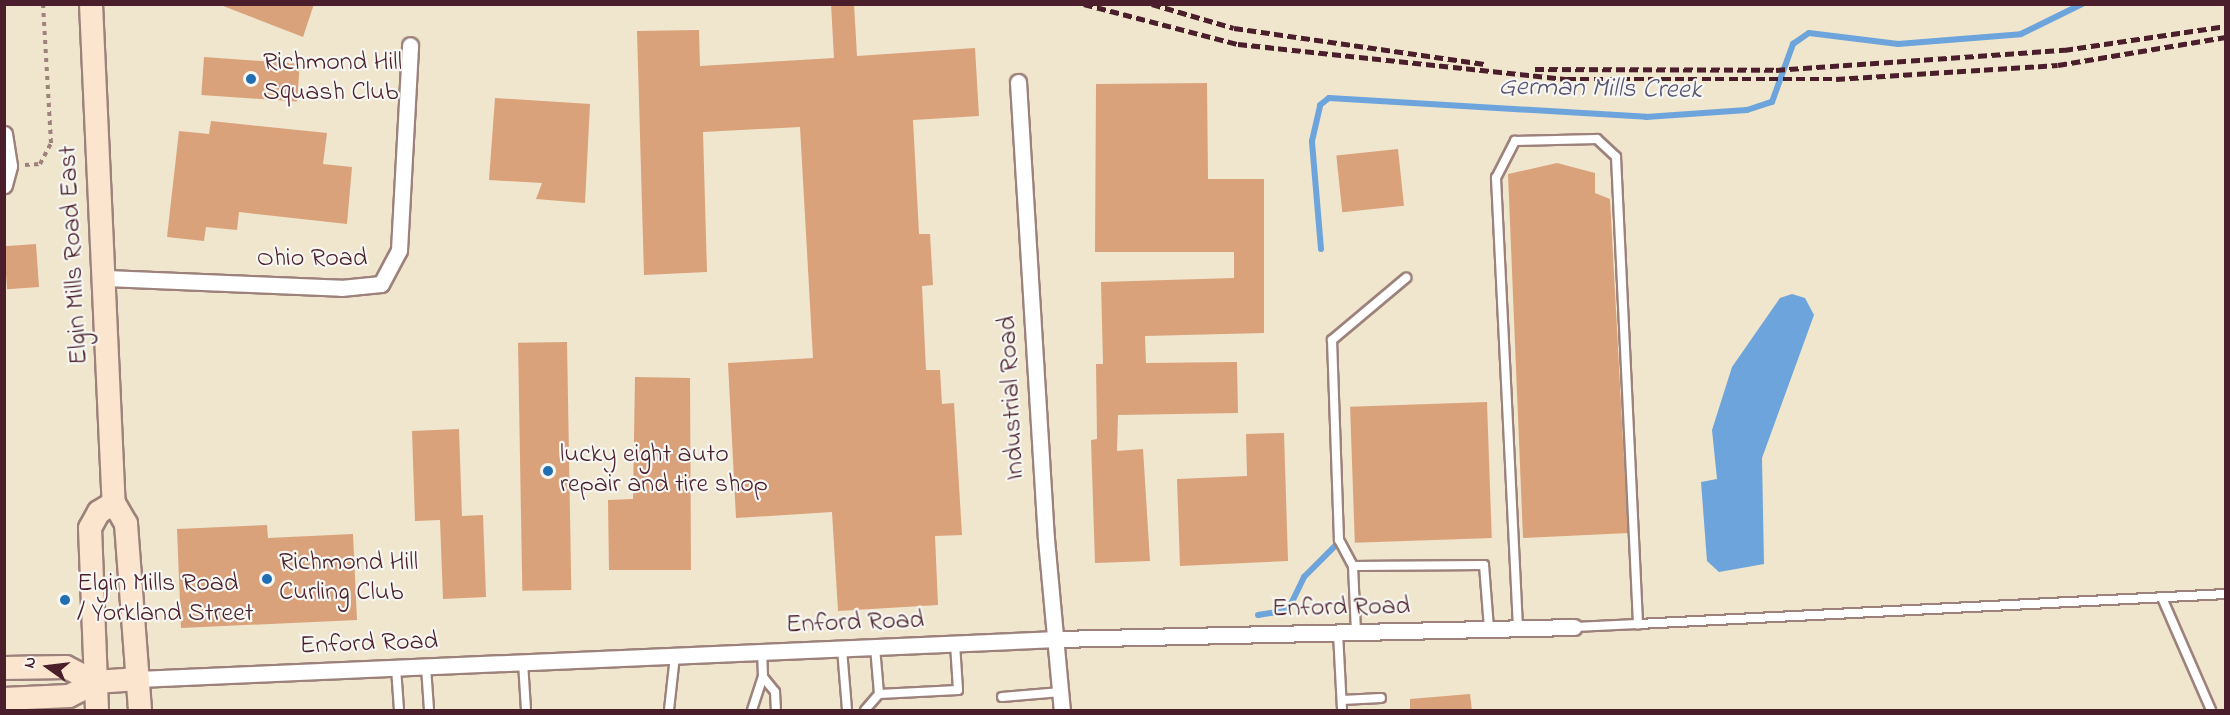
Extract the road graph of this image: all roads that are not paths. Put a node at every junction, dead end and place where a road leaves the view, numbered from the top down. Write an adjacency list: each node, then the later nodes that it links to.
1 (91, 4): 6 (main road, Elgin Mills Road East)
2 (410, 45): 6 (street, Ohio Road)
3 (1018, 82): 18 (street, Industrial Road)
4 (4, 134): 5 (street)
5 (4, 185)
6 (106, 278): 8 (main road, Elgin Mills Road East)
7 (1406, 278): 9 (lane)
8 (114, 503): 29 (main road, Elgin Mills Road East); 30 (main road)
9 (1353, 566): 15 (lane); 16 (lane)
10 (2226, 594): 11 (lane)
11 (2163, 600): 12 (lane); 50 (lane)
12 (1638, 624): 13 (lane); 14 (lane)
13 (1574, 627): 14 (street, Enford Road)
14 (1518, 628): 15 (street, Enford Road)
15 (1489, 629): 16 (street, Enford Road)
16 (1356, 632): 17 (street, Enford Road)
17 (1338, 633): 18 (street, Enford Road); 36 (lane)
18 (1057, 639): 19 (street, Enford Road); 31 (street, Industrial Road)
19 (955, 644): 20 (street, Enford Road); 32 (lane)
20 (875, 647): 21 (street, Enford Road); 32 (lane)
21 (842, 649): 22 (street, Enford Road); 46 (lane)
22 (762, 652): 23 (street, Enford Road); 28 (lane)
23 (675, 656): 24 (street, Enford Road); 37 (lane)
24 (523, 662): 25 (street, Enford Road); 42 (lane)
25 (426, 666): 27 (street, Enford Road); 41 (lane)
26 (4, 668): 30 (main road)
27 (396, 668): 29 (street, Enford Road); 40 (lane)
28 (763, 677): 44 (lane); 45 (lane)
29 (138, 679): 30 (main road); 39 (main road, Elgin Mills Road East)
30 (96, 682): 35 (main road); 38 (main road)
31 (1061, 692): 33 (lane); 48 (street, Industrial Road)
32 (879, 694): 47 (lane)
33 (1002, 698)
34 (1381, 698): 36 (lane)
35 (4, 699)
36 (1342, 700): 49 (lane)
37 (669, 710): 43 (lane)
38 (97, 711)
39 (140, 711)
40 (399, 711)
41 (429, 711)
42 (526, 711)
43 (664, 711)
44 (752, 711)
45 (776, 711)
46 (847, 711)
47 (865, 711)
48 (1062, 711)
49 (1342, 711)
50 (2211, 711)

